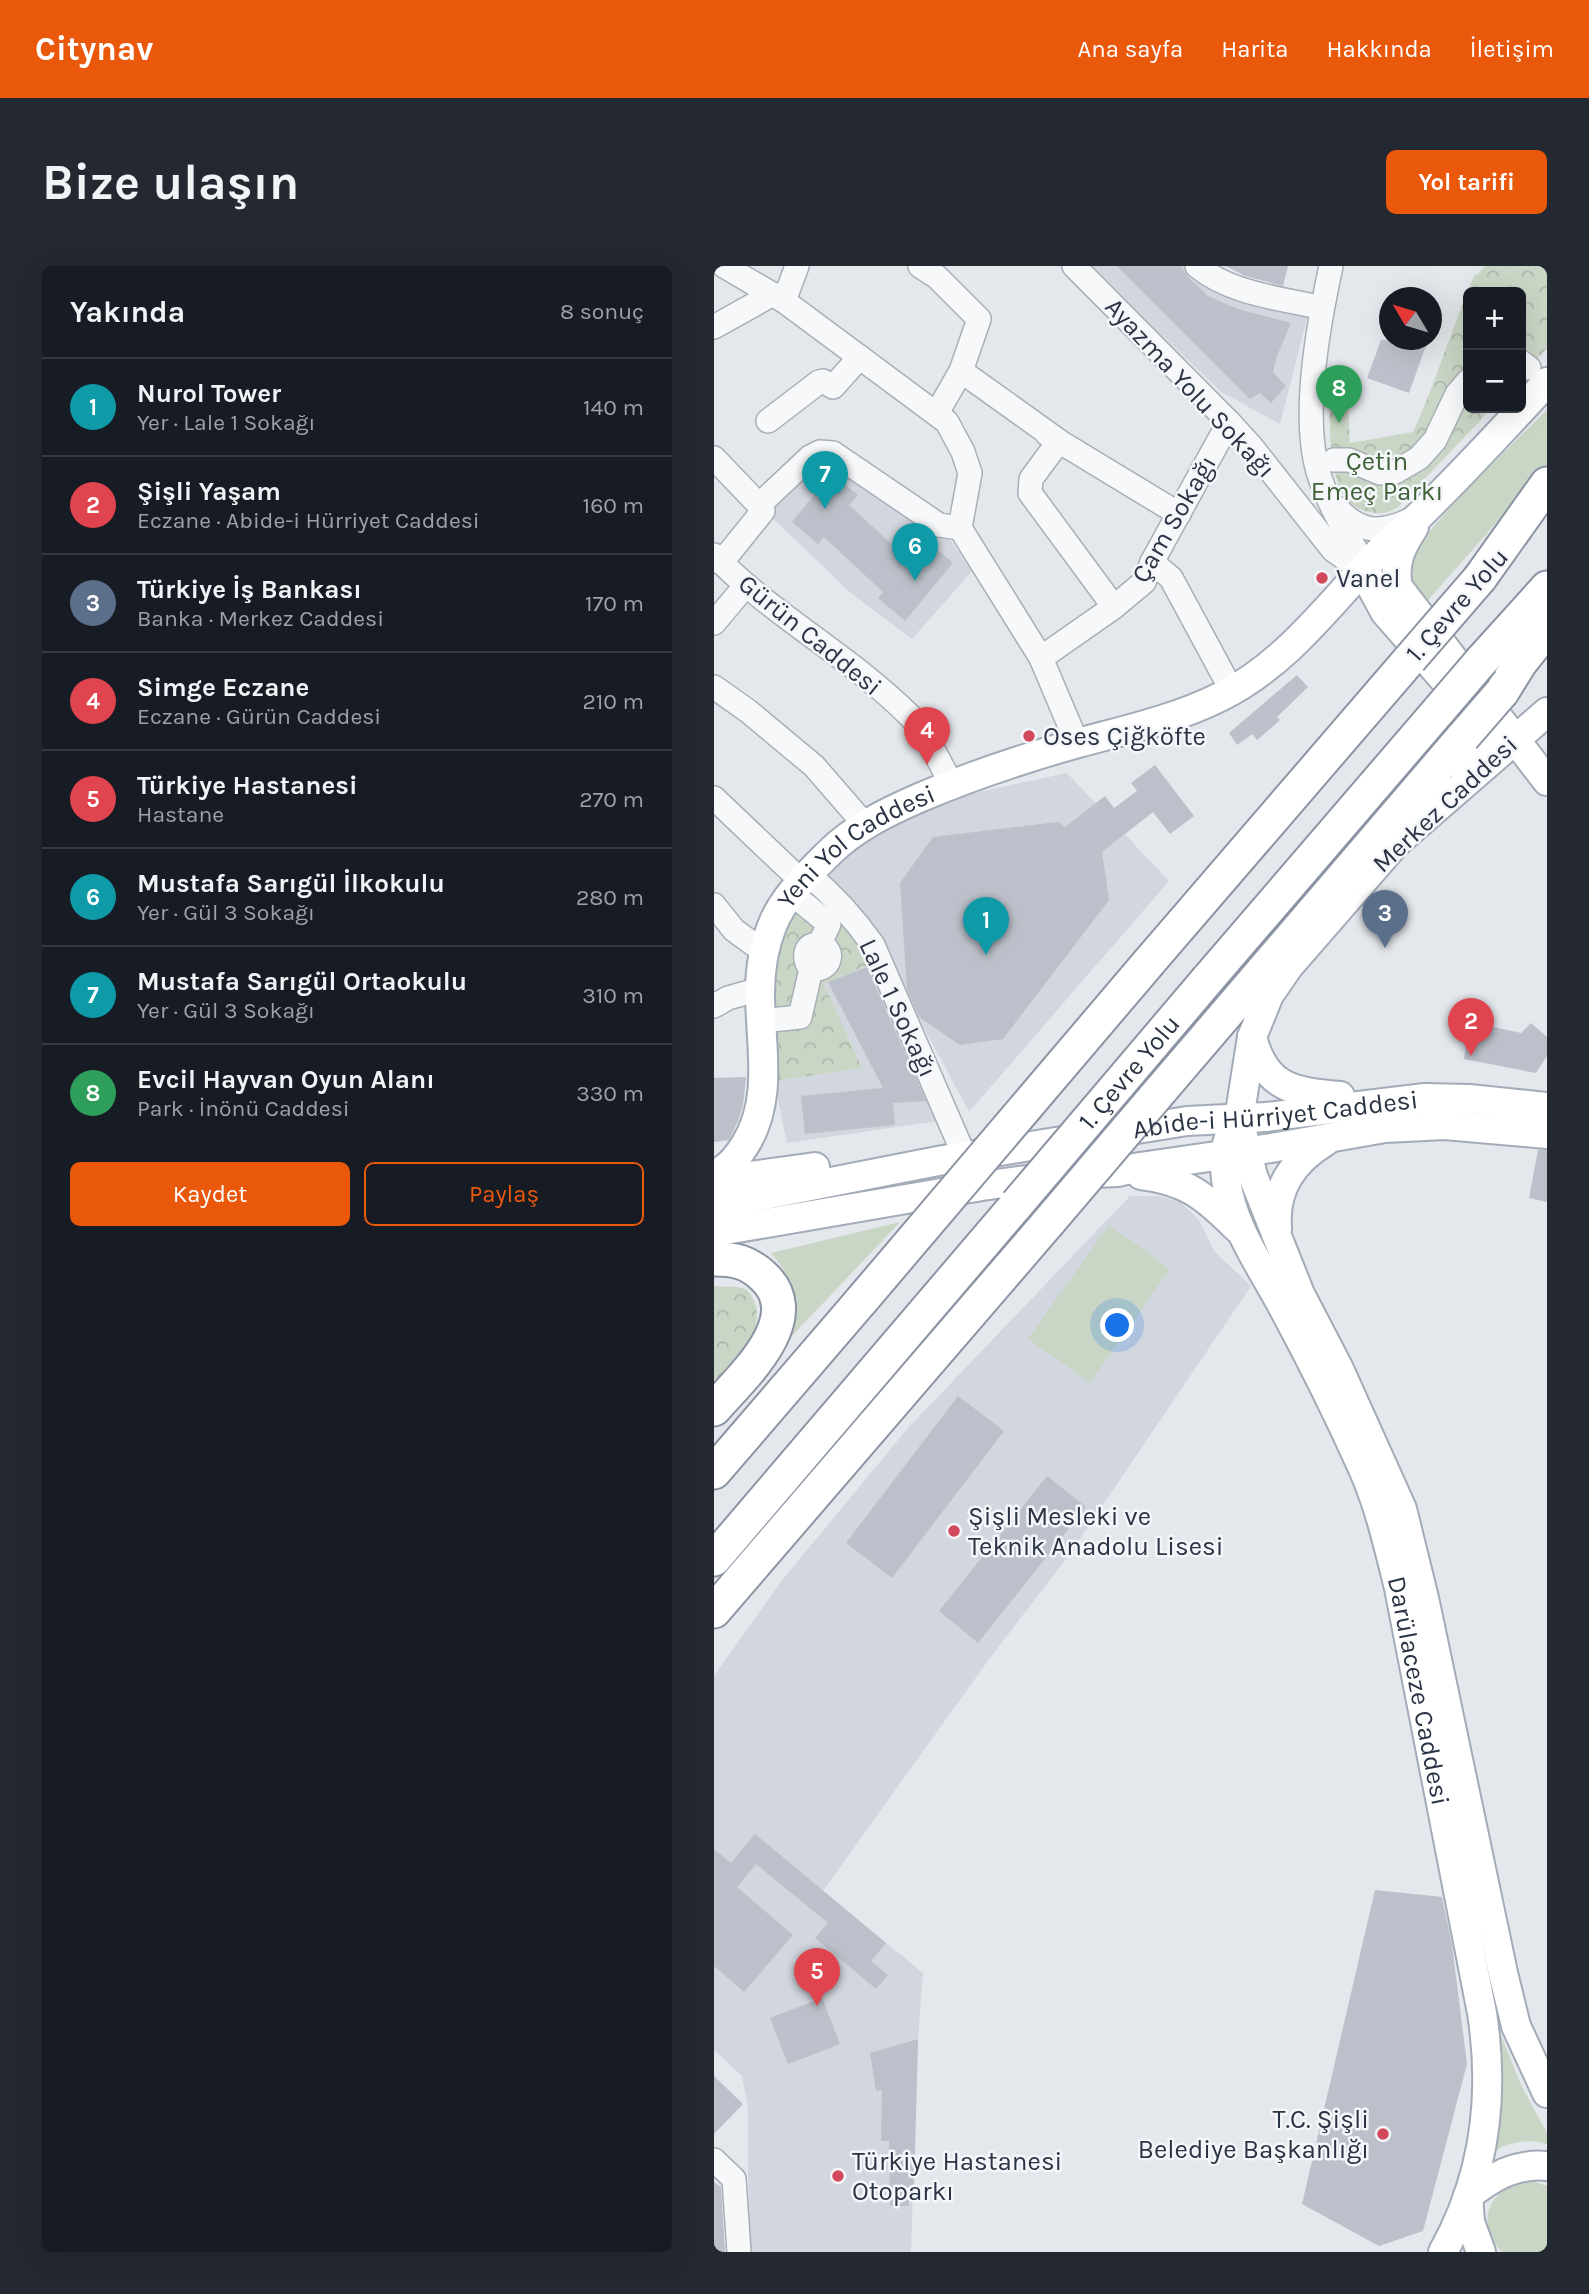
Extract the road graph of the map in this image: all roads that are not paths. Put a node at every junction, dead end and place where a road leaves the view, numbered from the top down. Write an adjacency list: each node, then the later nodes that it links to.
1 (724, 266): 7 (street)
2 (920, 266): 11 (street)
3 (1074, 266): 16 (street, Ayazma Yolu Sokağı)
4 (1197, 266): 8 (street)
5 (1331, 266): 8 (street)
6 (795, 271): 7 (street)
7 (778, 297): 9 (street); 10 (street)
8 (1322, 307): 21 (street)
9 (714, 327)
10 (860, 357): 14 (street); 15 (street)
11 (961, 371): 14 (street); 17 (street)
12 (1532, 371): 25 (main road)
13 (1463, 387): 19 (street)
14 (937, 413): 26 (street)
15 (768, 421)
16 (1229, 422): 24 (street, Çam Sokağı); 29 (street, Ayazma Yolu Sokağı)
17 (1059, 441): 24 (street); 33 (street)
18 (714, 458): 22 (street)
19 (1334, 460)
20 (1547, 484): 30 (highway)
21 (1330, 500): 25 (street); 29 (street)
22 (759, 505): 26 (street); 27 (street)
23 (1547, 505): 30 (highway, 1. Çevre Yolu)
24 (1179, 514): 28 (street, Çam Sokağı)
25 (1422, 514): 29 (main road, Yeni Yol Caddesi); 44 (main road)
26 (961, 528): 39 (street)
27 (718, 559): 31 (street, Gürün Caddesi)
28 (1152, 562): 33 (street, Çam Sokağı); 41 (street)
29 (1366, 566): 34 (main road); 35 (main road, Yeni Yol Caddesi)
30 (1480, 578): 76 (highway, 1. Çevre Yolu, bridge)
31 (746, 585): 36 (street); 48 (street, Gürün Caddesi)
32 (1547, 588): 80 (highway, 1. Çevre Yolu, bridge)
33 (1114, 607): 39 (street, Çam Sokağı)
34 (1385, 612): 35 (main road); 47 (main road)
35 (1320, 618): 41 (main road, Yeni Yol Caddesi)
36 (714, 623)
37 (1547, 629): 42 (highway)
38 (1547, 646): 42 (highway)
39 (1041, 658): 45 (street)
40 (714, 687): 50 (street)
41 (1232, 691): 45 (main road, Yeni Yol Caddesi)
42 (1502, 692): 81 (highway, bridge)
43 (1547, 712): 44 (main road, Merkez Caddesi)
44 (1515, 739): 46 (main road); 47 (main road, Merkez Caddesi)
45 (1077, 743): 48 (main road, Yeni Yol Caddesi)
46 (1547, 781)
47 (1462, 784): 57 (main road, Merkez Caddesi)
48 (953, 785): 50 (main road, Yeni Yol Caddesi)
49 (714, 798): 51 (street)
50 (866, 825): 51 (main road, Yeni Yol Caddesi)
51 (805, 888): 53 (main road, Yeni Yol Caddesi); 56 (street); 64 (street, Lale 1 Sokağı)
52 (714, 905): 53 (street)
53 (764, 952): 54 (main road, Yeni Yol Caddesi)
54 (760, 989): 55 (street); 67 (main road, Yeni Yol Caddesi)
55 (714, 1006)
56 (771, 1020)
57 (1252, 1037): 58 (main road); 60 (main road, Merkez Caddesi)
58 (1385, 1101): 59 (main road, Abide-i Hürriyet Caddesi); 60 (main road, Abide-i Hürriyet Caddesi)
59 (1547, 1107)
60 (1239, 1119): 63 (main road); 64 (main road, Abide-i Hürriyet Caddesi); 65 (main road)
61 (1547, 1134): 62 (main road, Abide-i Hürriyet Caddesi)
62 (1335, 1136): 63 (main road, Abide-i Hürriyet Caddesi); 73 (main road)
63 (1236, 1153): 65 (main road, Abide-i Hürriyet Caddesi); 72 (main road, Darülaceze Caddesi); 73 (main road, Darülaceze Caddesi)
64 (954, 1158): 68 (main road); 70 (main road, Abide-i Hürriyet Caddesi)
65 (1193, 1160): 66 (main road, Abide-i Hürriyet Caddesi)
66 (1117, 1172): 69 (main road, Abide-i Hürriyet Caddesi); 72 (main road)
67 (714, 1175)
68 (714, 1181)
69 (982, 1186): 71 (main road, Abide-i Hürriyet Caddesi); 74 (main road)
70 (714, 1205)
71 (714, 1232)
72 (1243, 1234): 85 (main road, Darülaceze Caddesi)
73 (1278, 1236): 82 (main road, Darülaceze Caddesi)
74 (714, 1251)
75 (714, 1259): 77 (highway)
76 (861, 1301): 78 (highway); 79 (highway, 1. Çevre Yolu)
77 (714, 1409)
78 (714, 1442)
79 (714, 1472)
80 (714, 1559)
81 (714, 1611)
82 (1547, 2093)
83 (714, 2160): 86 (street)
84 (1547, 2166): 85 (main road)
85 (1468, 2196): 87 (main road, Darülaceze Caddesi); 88 (main road)
86 (739, 2252)
87 (1443, 2252)
88 (1481, 2252)

